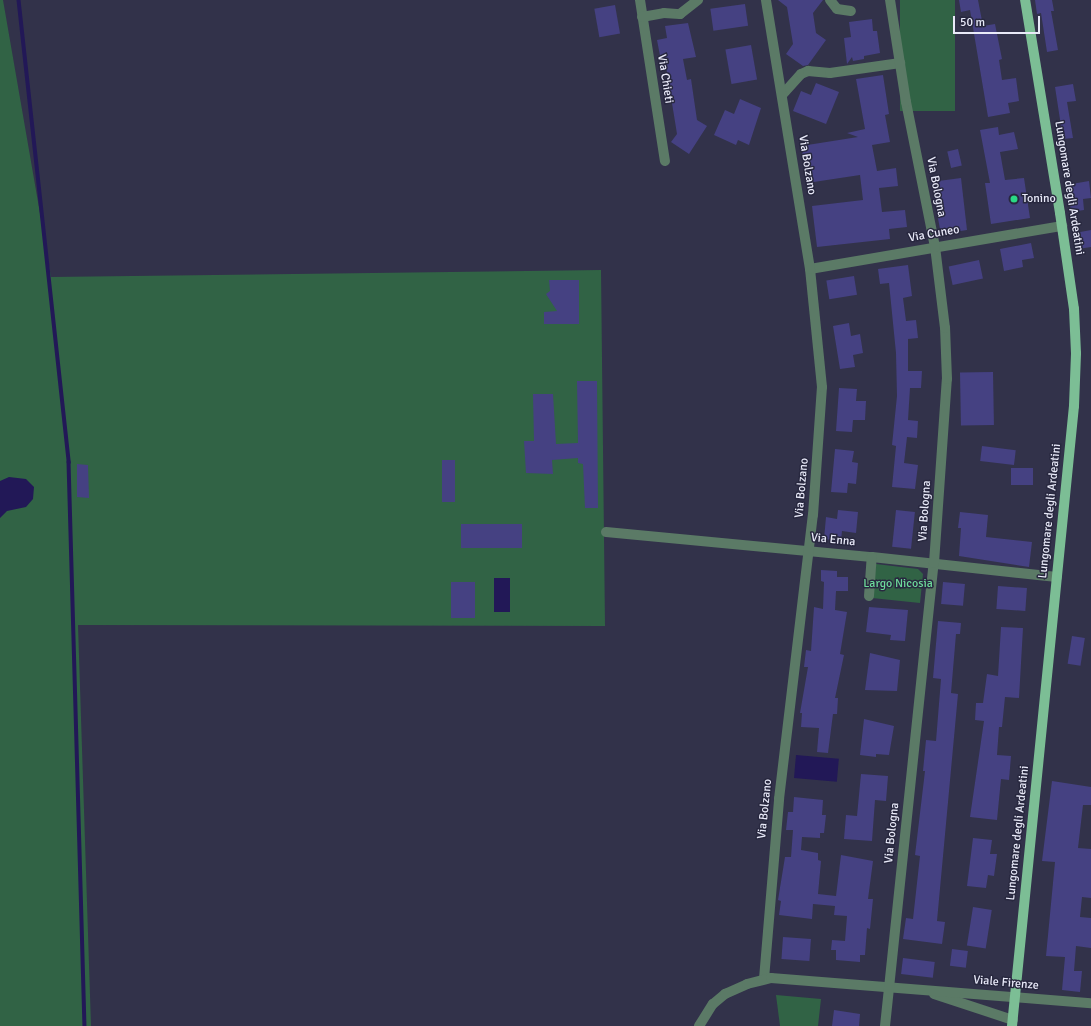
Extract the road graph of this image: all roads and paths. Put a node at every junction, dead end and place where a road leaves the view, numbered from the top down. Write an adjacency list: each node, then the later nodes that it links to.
1 (640, 0): 8 (street, Via Chieti)
2 (698, 0): 8 (street)
3 (766, 0): 10 (street, Via Bolzano)
4 (830, 0): 7 (street)
5 (890, 0): 9 (street, Via Bologna)
6 (1025, 0): 12 (main road, Lungomare degli Ardeatini)
7 (851, 11)
8 (642, 17): 11 (street, Via Chieti)
9 (900, 63): 10 (street); 13 (street, Via Bologna)
10 (783, 94): 14 (street, Via Bolzano)
11 (665, 161)
12 (1062, 226): 13 (street, Via Cuneo); 19 (main road, Lungomare degli Ardeatini)
13 (934, 246): 14 (street, Via Cuneo); 18 (street, Via Bologna)
14 (810, 269): 16 (street, Via Bolzano)
15 (606, 532): 16 (street, Via Enna)
16 (809, 550): 17 (street, Via Enna); 21 (street, Via Bolzano)
17 (872, 557): 18 (street, Via Enna); 20 (street)
18 (934, 563): 19 (street, Via Enna); 22 (street, Via Bologna)
19 (1056, 577): 24 (main road, Lungomare degli Ardeatini)
20 (869, 596)
21 (764, 979): 22 (street, Viale Firenze); 27 (street, Viale Firenze)
22 (889, 986): 23 (street, Viale Firenze); 28 (street, Via Bologna)
23 (919, 988): 24 (street, Viale Firenze); 26 (street, Viale Firenze)
24 (1015, 997): 25 (street, Viale Firenze); 26 (main road, Lungomare degli Ardeatini)
25 (1091, 1003)
26 (1012, 1023)
27 (699, 1026)
28 (885, 1026)

